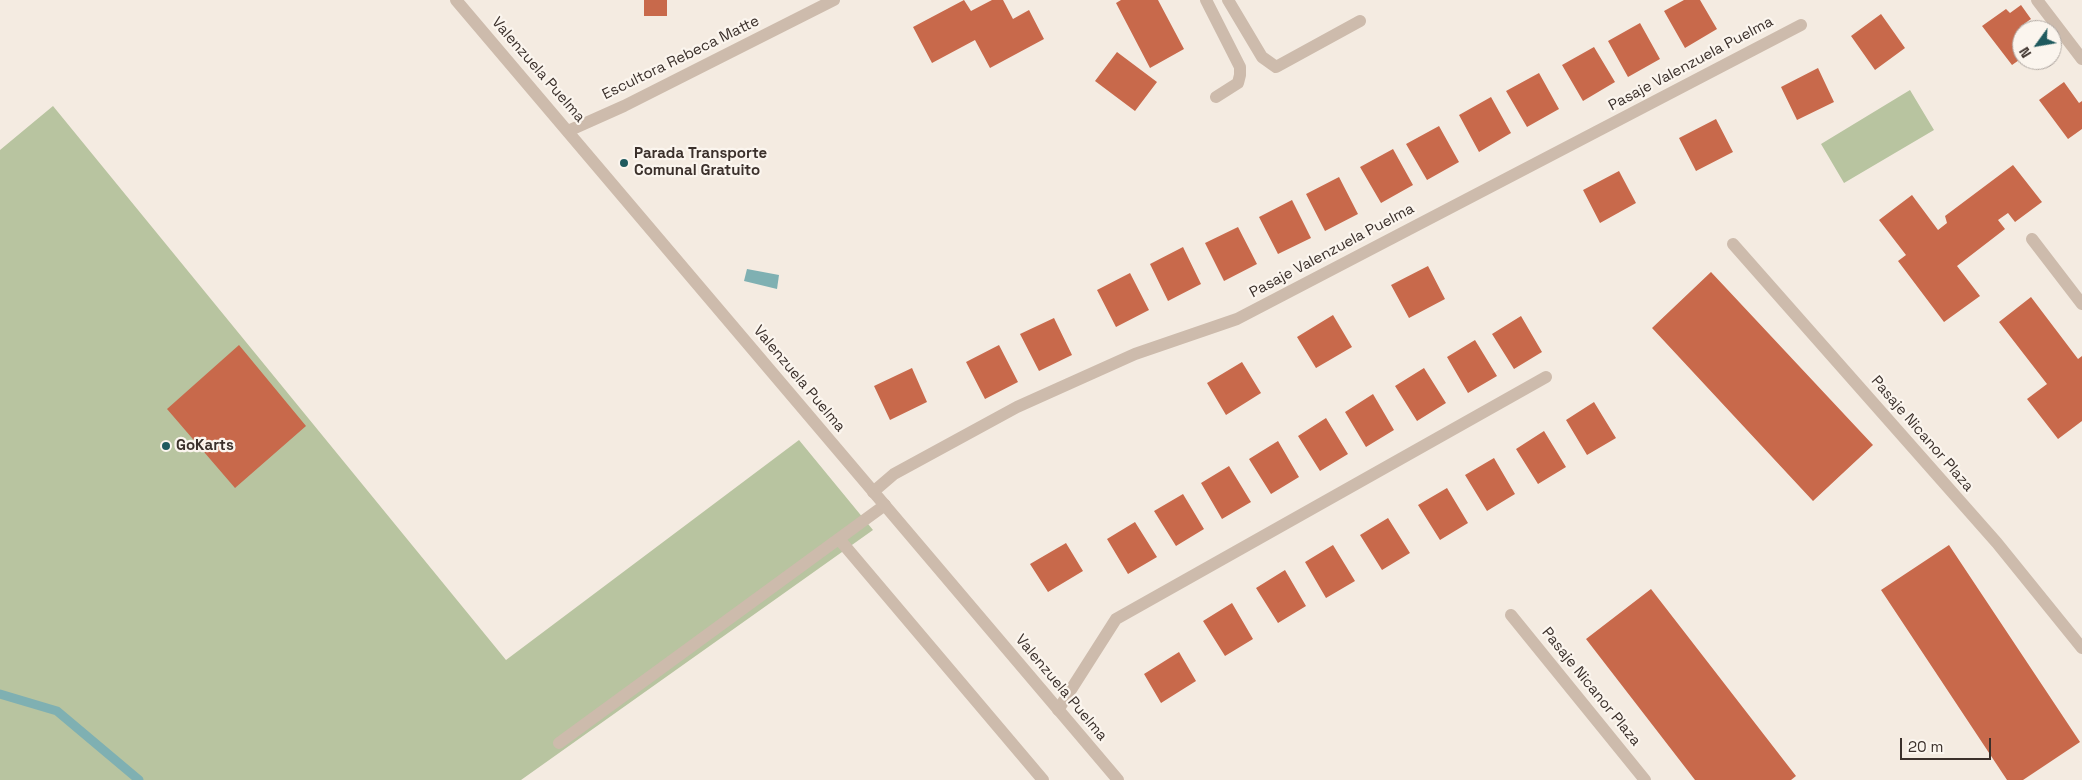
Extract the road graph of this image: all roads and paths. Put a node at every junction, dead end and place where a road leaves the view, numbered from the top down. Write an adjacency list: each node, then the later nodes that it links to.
1 (456, 0): 11 (street, Valenzuela Puelma)
2 (834, 0): 11 (street, Escultora Rebeca Matte)
3 (1206, 0): 10 (street)
4 (1228, 0): 6 (street)
5 (2037, 0): 8 (street)
6 (1360, 21)
7 (1802, 25): 16 (street, Pasaje Valenzuela Puelma)
8 (2077, 43): 9 (street)
9 (2082, 59)
10 (1216, 97)
11 (568, 131): 16 (street, Valenzuela Puelma)
12 (2032, 239): 14 (street)
13 (1733, 244): 20 (street, Pasaje Nicanor Plaza)
14 (2082, 304)
15 (1546, 377): 21 (street)
16 (873, 492): 17 (street, Valenzuela Puelma)
17 (884, 505): 18 (street); 21 (street, Valenzuela Puelma)
18 (838, 539): 22 (street); 23 (street)
19 (1511, 615): 25 (street, Pasaje Nicanor Plaza)
20 (2082, 648)
21 (1058, 710): 24 (street, Valenzuela Puelma)
22 (559, 743)
23 (1043, 780)
24 (1118, 780)
25 (1645, 780)

